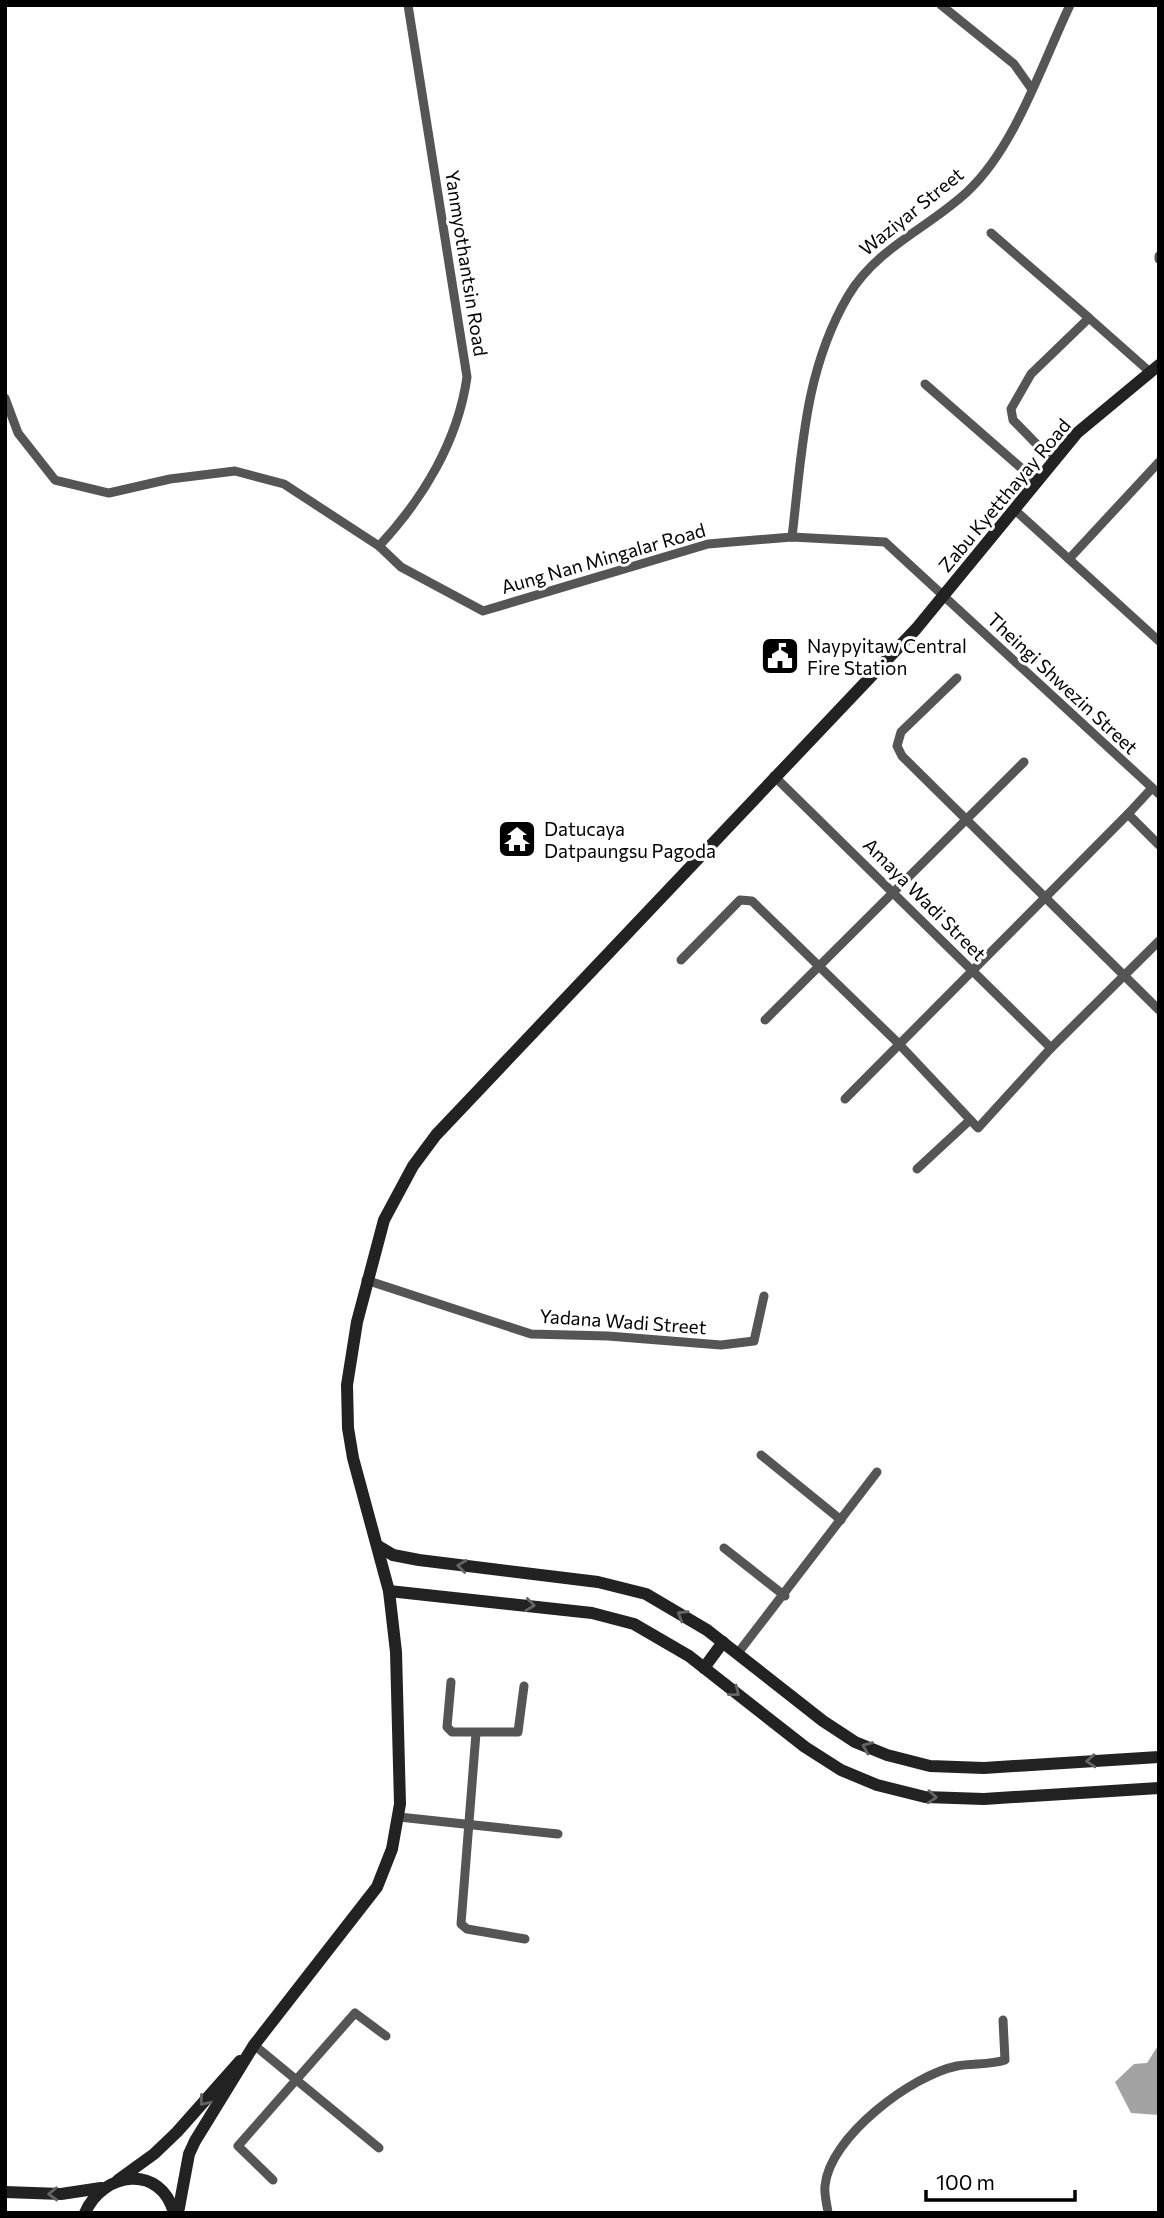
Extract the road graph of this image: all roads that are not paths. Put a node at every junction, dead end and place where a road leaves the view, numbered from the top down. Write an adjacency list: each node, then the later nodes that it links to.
1 (408, 5): 15 (street, Yanmyothantsin Road)
2 (941, 5): 4 (street)
3 (1070, 5): 4 (street, Waziyar Street)
4 (1031, 88): 14 (street, Waziyar Street)
5 (991, 233): 6 (street)
6 (1089, 318): 7 (street); 10 (street)
7 (1154, 368): 10 (main road, Zabu Kyetthayay Road)
8 (925, 384): 12 (street)
9 (5, 398): 15 (street, Aung Nan Mingalar Road)
10 (1053, 461): 12 (main road, Zabu Kyetthayay Road)
11 (1159, 462): 16 (street)
12 (1036, 481): 13 (main road, Zabu Kyetthayay Road)
13 (1016, 511): 16 (street); 17 (main road, Zabu Kyetthayay Road)
14 (792, 537): 15 (street, Aung Nan Mingalar Road); 17 (street, Aung Nan Mingalar Road)
15 (379, 546)
16 (1069, 559): 18 (street)
17 (944, 596): 21 (main road, Zabu Kyetthayay Road); 22 (street, Theingi Shwezin Street)
18 (1159, 641)
19 (957, 678): 24 (street)
20 (1024, 762): 24 (street)
21 (774, 776): 26 (street, Amaya Wadi Street); 40 (main road, Zabu Kyetthayay Road)
22 (1156, 791): 23 (street)
23 (1128, 814): 25 (street); 27 (street)
24 (965, 820): 26 (street); 27 (street)
25 (1159, 845)
26 (893, 890): 30 (street); 31 (street, Amaya Wadi Street)
27 (1044, 899): 31 (street); 32 (street)
28 (1159, 941): 32 (street)
29 (681, 960): 30 (street)
30 (818, 965): 34 (street); 35 (street)
31 (972, 970): 35 (street); 36 (street, Amaya Wadi Street)
32 (1124, 977): 33 (street); 36 (street)
33 (1159, 1010)
34 (765, 1020)
35 (899, 1044): 37 (street); 38 (street)
36 (1051, 1048): 38 (street)
37 (845, 1099)
38 (970, 1120): 39 (street)
39 (917, 1169)
40 (366, 1280): 41 (street, Yadana Wadi Street); 45 (main road, Zabu Kyetthayay Road)
41 (764, 1296)
42 (761, 1455): 44 (street)
43 (877, 1472): 44 (street)
44 (842, 1520): 48 (street)
45 (378, 1546): 47 (main road, Zabu Kyetthayay Road); 49 (main road, one-way to 45)
46 (724, 1548): 48 (street)
47 (389, 1591): 51 (main road, one-way to 51); 57 (main road, Zabu Kyetthayay Road)
48 (785, 1595): 50 (street)
49 (723, 1642): 50 (main road); 51 (main road)
50 (738, 1653): 55 (main road, one-way to 50)
51 (705, 1668): 56 (main road, one-way to 56)
52 (451, 1682): 54 (street)
53 (524, 1686): 54 (street)
54 (477, 1733): 58 (street)
55 (1159, 1756)
56 (1159, 1788)
57 (399, 1817): 58 (street); 63 (main road, Zabu Kyetthayay Road)
58 (469, 1825): 59 (street); 60 (street)
59 (558, 1834)
60 (525, 1939)
61 (1003, 2020): 72 (street)
62 (386, 2036): 64 (street)
63 (252, 2048): 64 (street); 66 (main road, one-way to 66); 71 (main road)
64 (295, 2078): 65 (street); 67 (street)
65 (379, 2148)
66 (118, 2180): 68 (main road); 71 (main road)
67 (273, 2180)
68 (102, 2188): 69 (main road, one-way to 69); 70 (main road)
69 (5, 2192)
70 (85, 2213)
71 (176, 2213)
72 (828, 2213)

